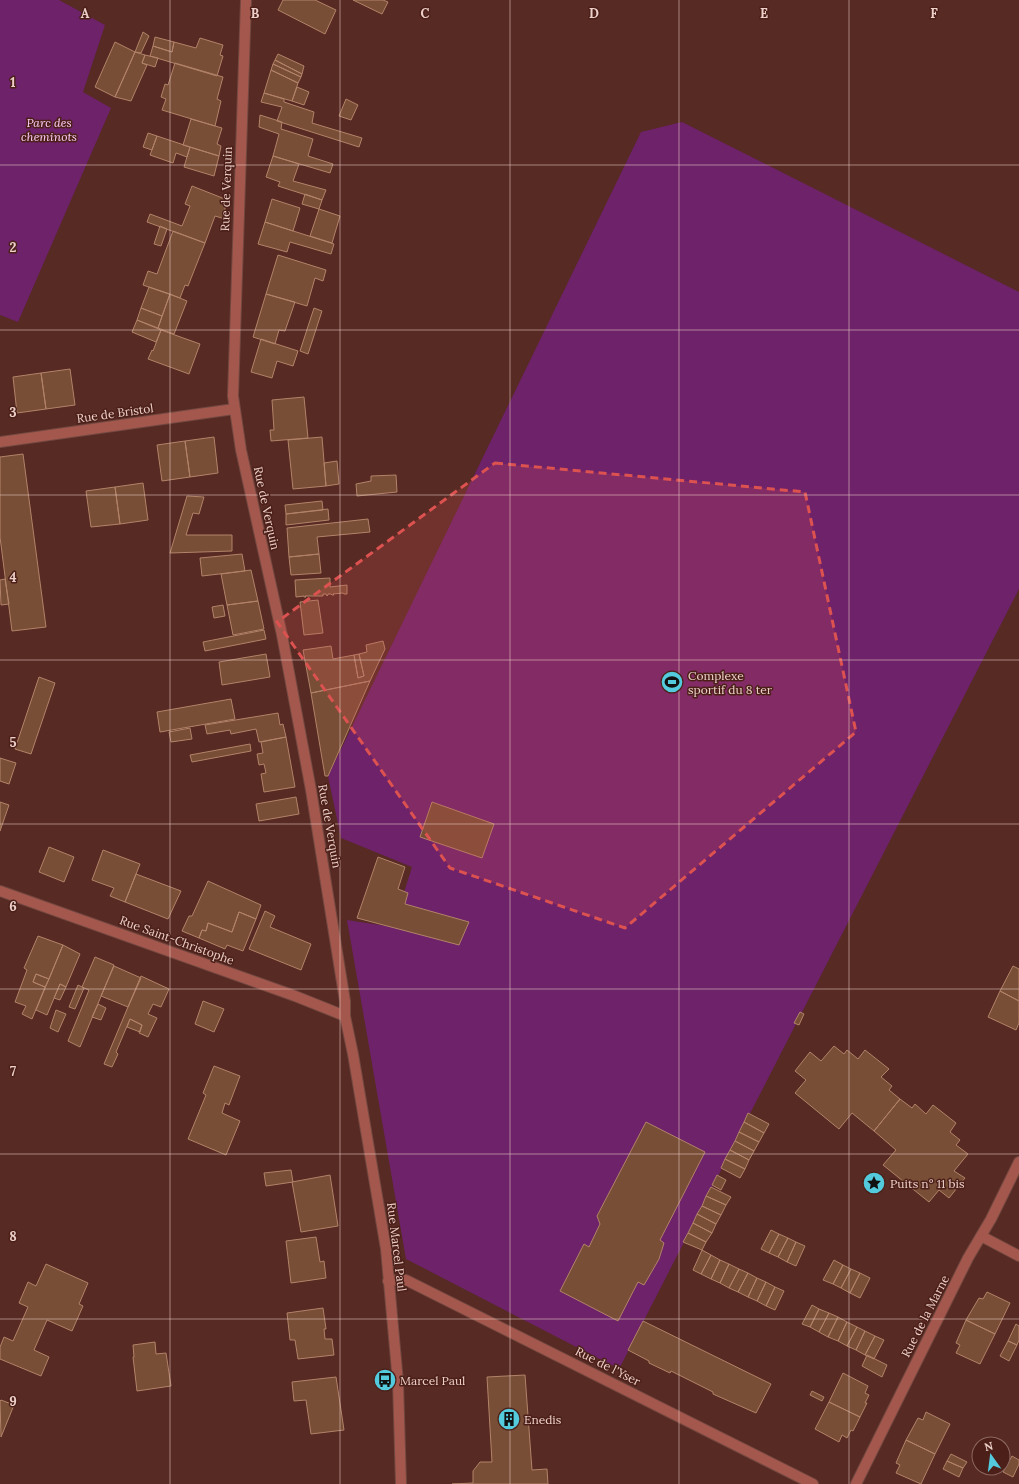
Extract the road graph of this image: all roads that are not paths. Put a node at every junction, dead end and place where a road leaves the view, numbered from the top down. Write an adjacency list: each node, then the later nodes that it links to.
1 (246, 0): 2 (street, Rue de Verquin)
2 (234, 409): 3 (street, Rue de Bristol); 5 (street, Rue de Verquin)
3 (0, 442)
4 (0, 891): 5 (street, Rue Saint-Christophe)
5 (345, 1016): 9 (street, Rue Marcel Paul)
6 (1019, 1162): 7 (street, Rue de la Marne)
7 (981, 1236): 8 (street); 12 (street, Rue de la Marne)
8 (1019, 1256)
9 (388, 1281): 10 (street, Rue Marcel Paul); 11 (street, Rue de l'Yser)
10 (401, 1484)
11 (813, 1484)
12 (856, 1484)

